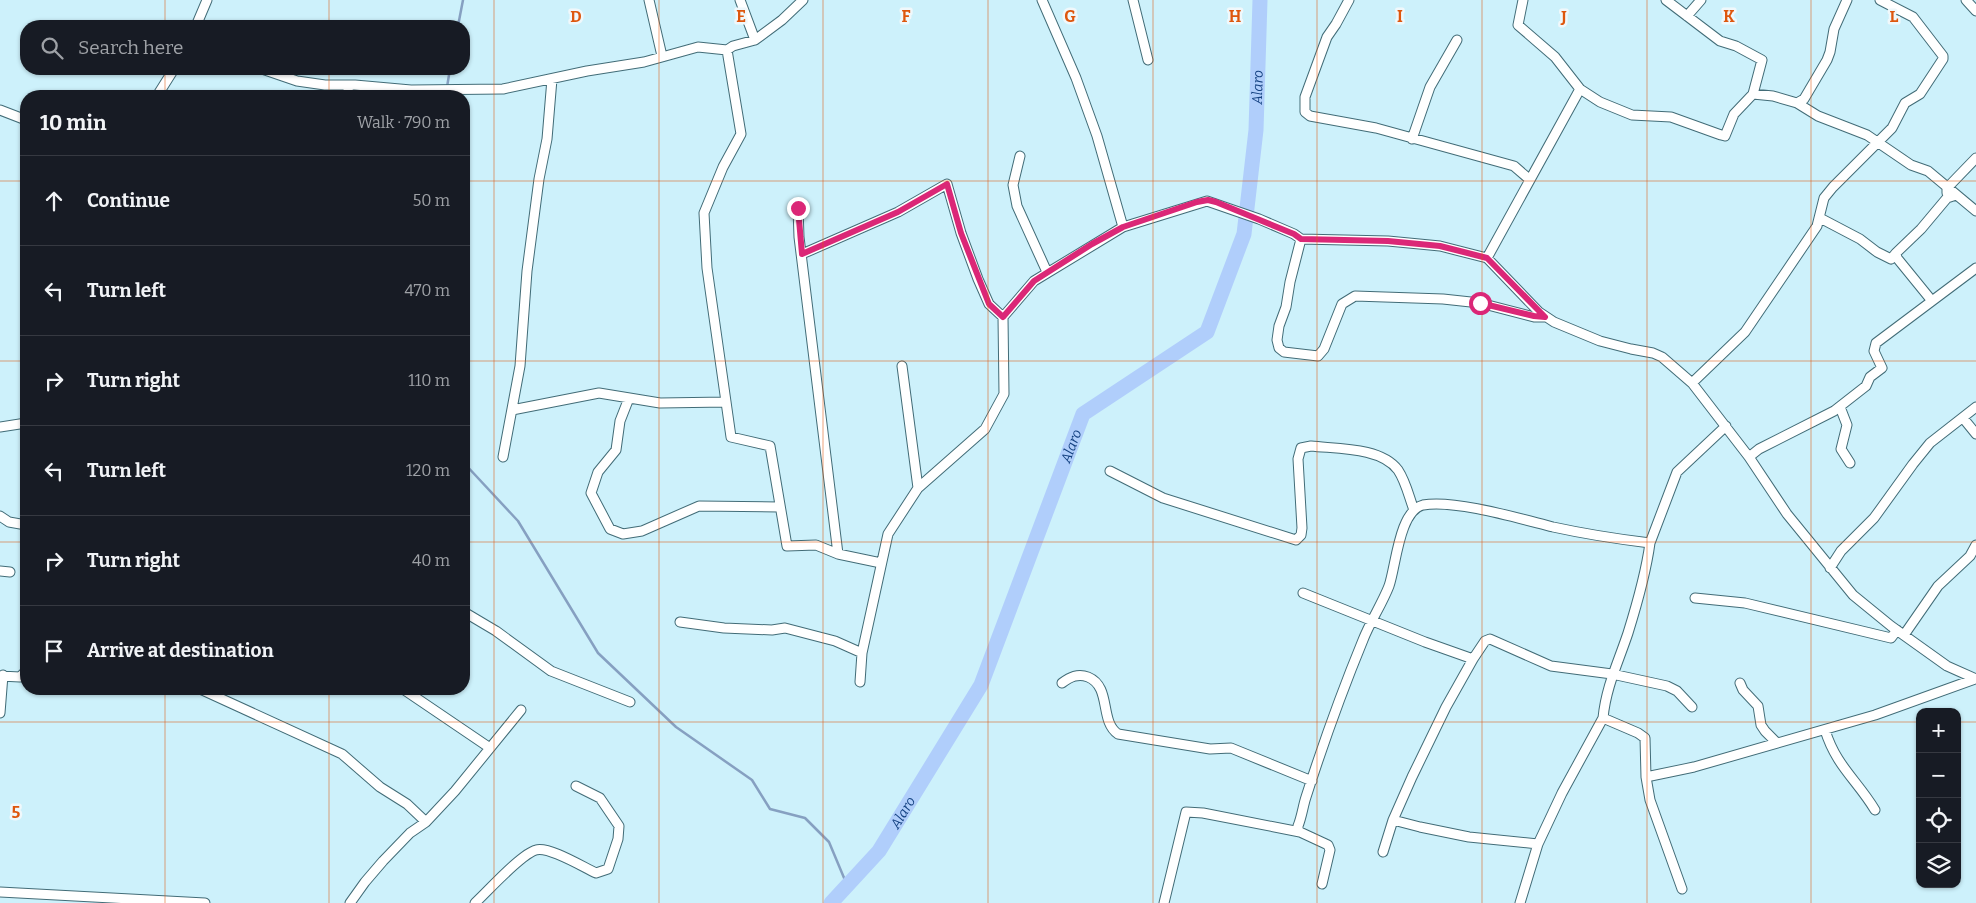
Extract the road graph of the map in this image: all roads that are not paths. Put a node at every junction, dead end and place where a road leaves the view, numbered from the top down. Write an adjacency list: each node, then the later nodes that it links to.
1 (207, 0): 16 (street)
2 (649, 0): 20 (street)
3 (740, 0): 17 (street)
4 (803, 0): 17 (street)
5 (1042, 0): 44 (street)
6 (1133, 0): 21 (street)
7 (1349, 0): 33 (street)
8 (1523, 0): 26 (street)
9 (1666, 0): 15 (street)
10 (1700, 0): 15 (street)
11 (1847, 0): 30 (street)
12 (1880, 0): 34 (street)
13 (1966, 0): 14 (street)
14 (1976, 11)
15 (1687, 16): 29 (street)
16 (199, 20)
17 (755, 40): 19 (street)
18 (1457, 40): 33 (street)
19 (727, 50): 20 (street); 57 (street)
20 (662, 56): 24 (street)
21 (1148, 60)
22 (170, 75): 27 (street)
23 (280, 75): 25 (street)
24 (552, 79): 25 (street); 60 (street)
25 (349, 85): 28 (street)
26 (1580, 89): 29 (street); 37 (street)
27 (161, 90)
28 (348, 90)
29 (1753, 94): 30 (street)
30 (1801, 101): 34 (street)
31 (0, 110): 32 (street)
32 (20, 118)
33 (1412, 139): 37 (street)
34 (1879, 143): 38 (street); 43 (street)
35 (1020, 156): 50 (street)
36 (1976, 158): 38 (street)
37 (1529, 179): 48 (street)
38 (1947, 188): 39 (street); 40 (street)
39 (1956, 194): 40 (street); 42 (street)
40 (1947, 198): 46 (street)
41 (798, 208): 47 (street)
42 (1976, 211)
43 (1820, 218): 46 (street); 55 (street)
44 (1123, 227): 45 (street); 50 (street)
45 (1301, 239): 48 (street); 53 (street)
46 (1896, 253): 51 (street)
47 (802, 254): 52 (street); 77 (street)
48 (1487, 258): 53 (street)
49 (1976, 268): 51 (street)
50 (1047, 272): 52 (street)
51 (1932, 301): 58 (street)
52 (1003, 317): 70 (street)
53 (1545, 317): 55 (street)
54 (902, 366): 70 (street)
55 (1692, 383): 63 (street)
56 (629, 398): 57 (street); 60 (street); 71 (street)
57 (726, 402): 71 (street)
58 (1840, 407): 67 (street); 68 (street)
59 (1976, 407): 61 (street)
60 (512, 410): 66 (street)
61 (1963, 418): 65 (street); 79 (street)
62 (20, 424): 64 (street)
63 (1726, 426): 67 (street); 75 (street)
64 (0, 427)
65 (1976, 434)
66 (504, 457)
67 (1749, 458): 79 (street)
68 (1850, 463)
69 (1110, 471): 72 (street)
70 (918, 488): 78 (street)
71 (779, 507): 77 (street)
72 (1414, 510): 75 (street); 85 (street)
73 (0, 516): 74 (street)
74 (20, 524)
75 (1650, 542): 90 (street)
76 (1976, 545): 87 (street)
77 (838, 554): 78 (street)
78 (881, 563): 88 (street)
79 (1830, 568): 87 (street)
80 (0, 571): 81 (street)
81 (10, 572)
82 (1302, 593): 85 (street)
83 (1694, 598): 87 (street)
84 (470, 616): 99 (street)
85 (1373, 620): 89 (street); 108 (street)
86 (680, 622): 88 (street)
87 (1901, 633): 93 (street)
88 (862, 653): 94 (street)
89 (1473, 659): 90 (street); 111 (street)
90 (1612, 674): 100 (street); 103 (street)
91 (20, 675): 92 (street)
92 (2, 676): 102 (street)
93 (1976, 679): 104 (street)
94 (860, 682)
95 (1062, 683): 108 (street)
96 (1740, 683): 105 (street)
97 (213, 695): 112 (street)
98 (419, 695): 106 (street)
99 (630, 702)
100 (1692, 706)
101 (521, 710): 106 (street)
102 (0, 713)
103 (1603, 718): 107 (street); 114 (street)
104 (1825, 730): 105 (street); 110 (street)
105 (1777, 743): 107 (street)
106 (490, 748): 112 (street)
107 (1646, 777): 117 (street)
108 (1312, 781): 113 (street)
109 (576, 786): 121 (street)
110 (1875, 810)
111 (1393, 820): 114 (street); 115 (street)
112 (426, 822): 120 (street)
113 (1300, 832): 116 (street); 122 (street)
114 (1538, 844): 123 (street)
115 (1383, 852)
116 (1322, 884)
117 (1682, 889)
118 (0, 892): 119 (street)
119 (205, 903)
120 (350, 903)
121 (476, 903)
122 (1164, 903)
123 (1520, 903)

